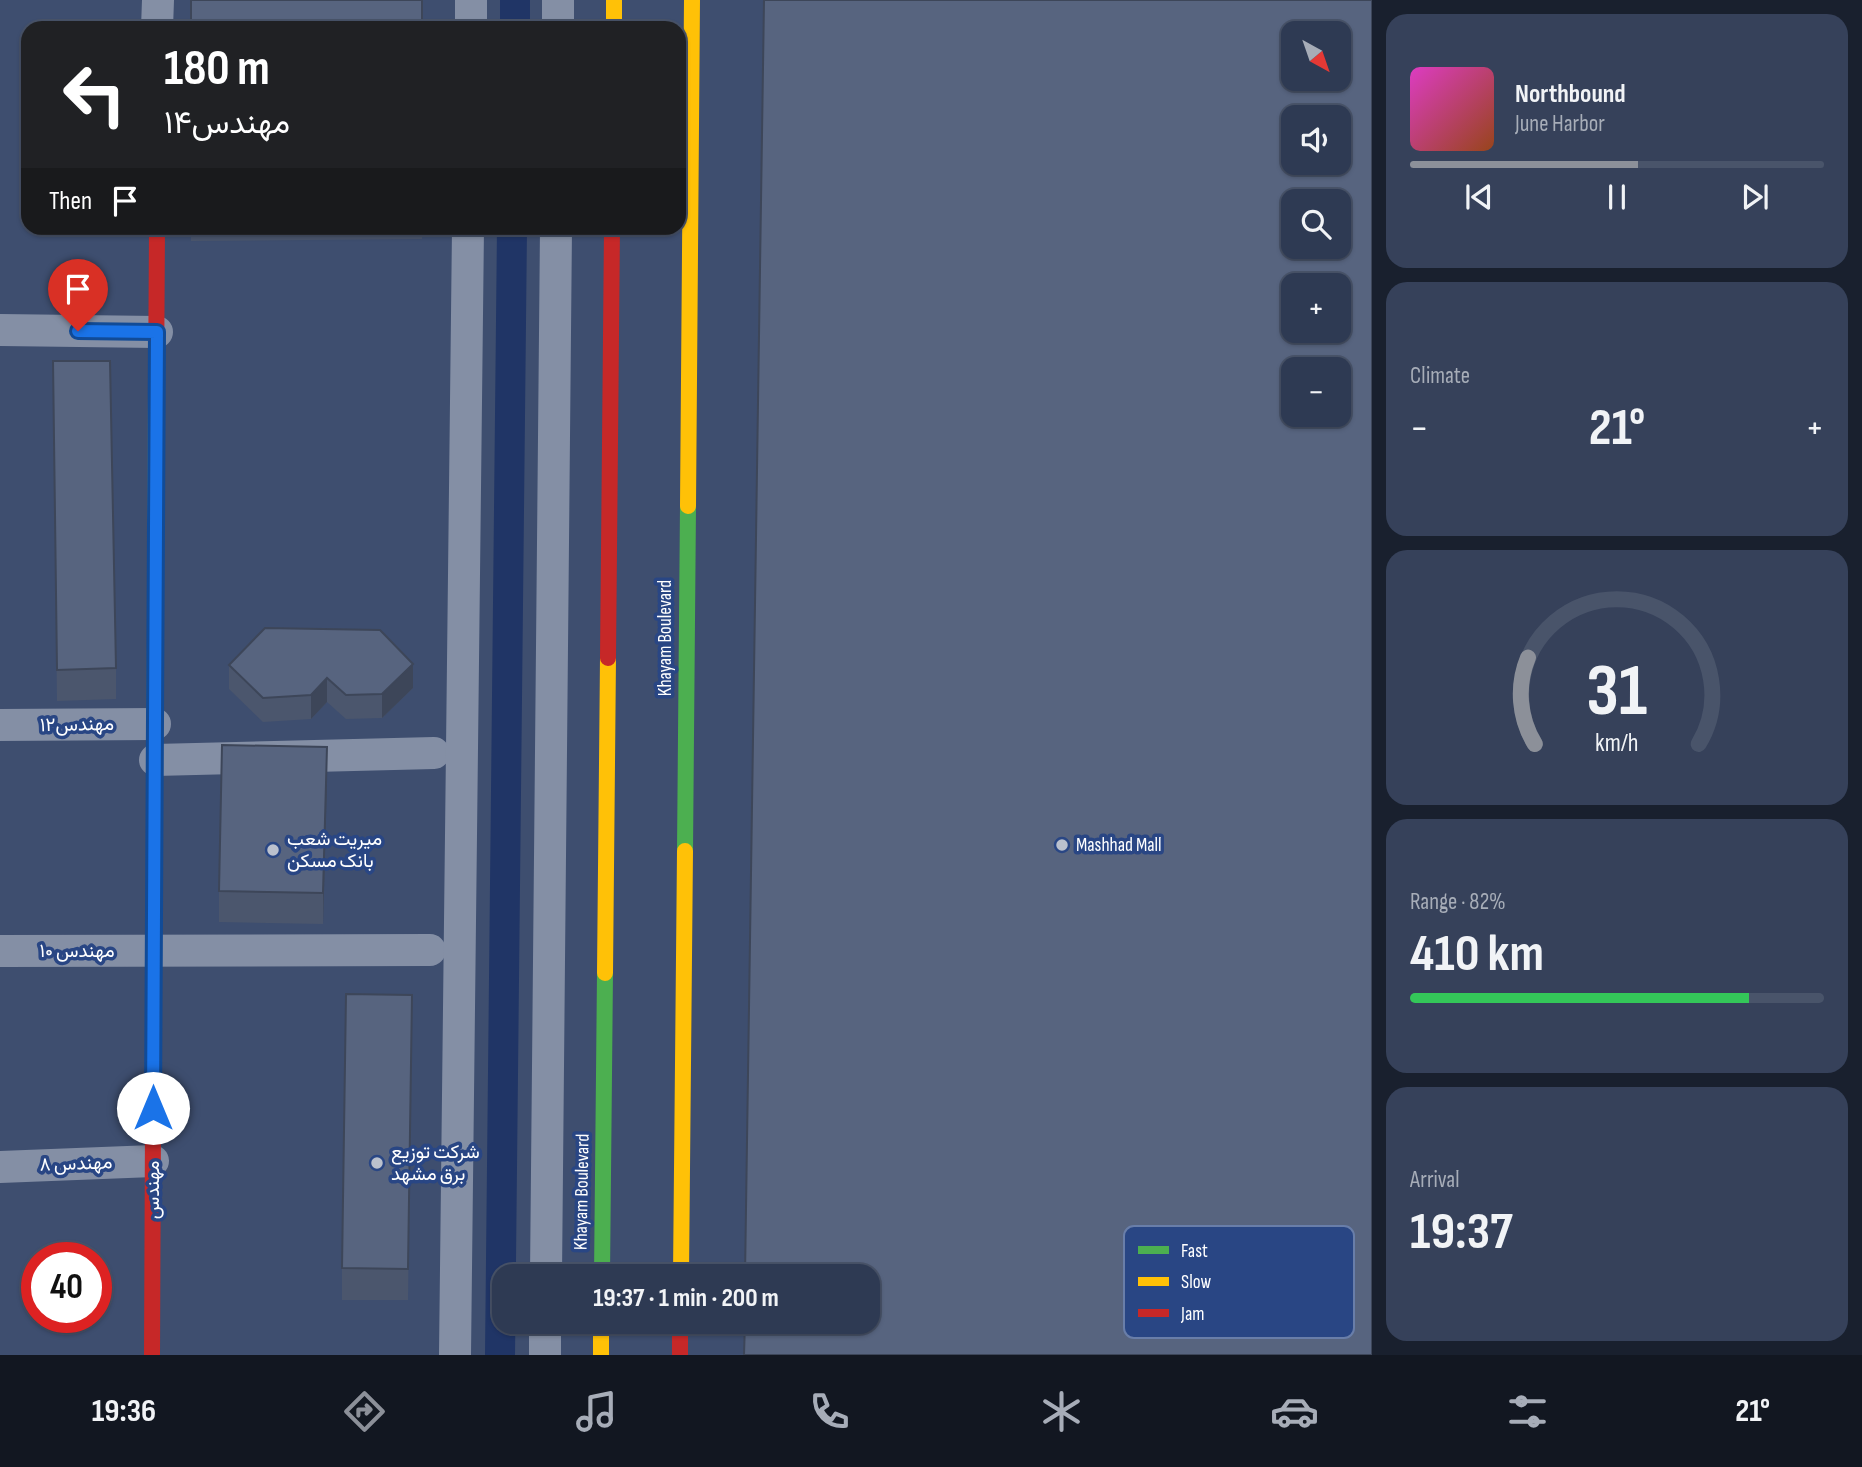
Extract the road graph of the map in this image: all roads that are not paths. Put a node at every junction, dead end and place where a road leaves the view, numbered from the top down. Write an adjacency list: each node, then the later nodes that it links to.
1 (158, 0): 6 (street)
2 (471, 0): 7 (street)
3 (558, 0): 8 (street)
4 (614, 0): 9 (main road)
5 (692, 0): 27 (main road, Khayam Boulevard)
6 (158, 21)
7 (471, 21)
8 (558, 21)
9 (614, 21)
10 (157, 235): 15 (main road, مهندس)
11 (468, 235): 32 (street)
12 (556, 235): 25 (street)
13 (612, 235): 26 (main road, Khayam Boulevard)
14 (0, 330): 15 (street)
15 (157, 332): 16 (main road, مهندس)
16 (155, 724): 17 (street, مهندس۱۲); 19 (main road, مهندس)
17 (0, 725)
18 (434, 753): 19 (street)
19 (155, 760): 22 (main road, مهندس)
20 (430, 950): 22 (street, مهندس ۱۰)
21 (0, 951): 22 (street, مهندس ۱۰)
22 (154, 951): 23 (main road, مهندس)
23 (153, 1161): 24 (street, مهندس ۸); 31 (main road, مهندس)
24 (0, 1167)
25 (546, 1264)
26 (602, 1264)
27 (681, 1264)
28 (545, 1334): 33 (street)
29 (601, 1334): 34 (main road)
30 (681, 1334): 35 (main road)
31 (152, 1355)
32 (454, 1355)
33 (545, 1355)
34 (601, 1355)
35 (680, 1355)

